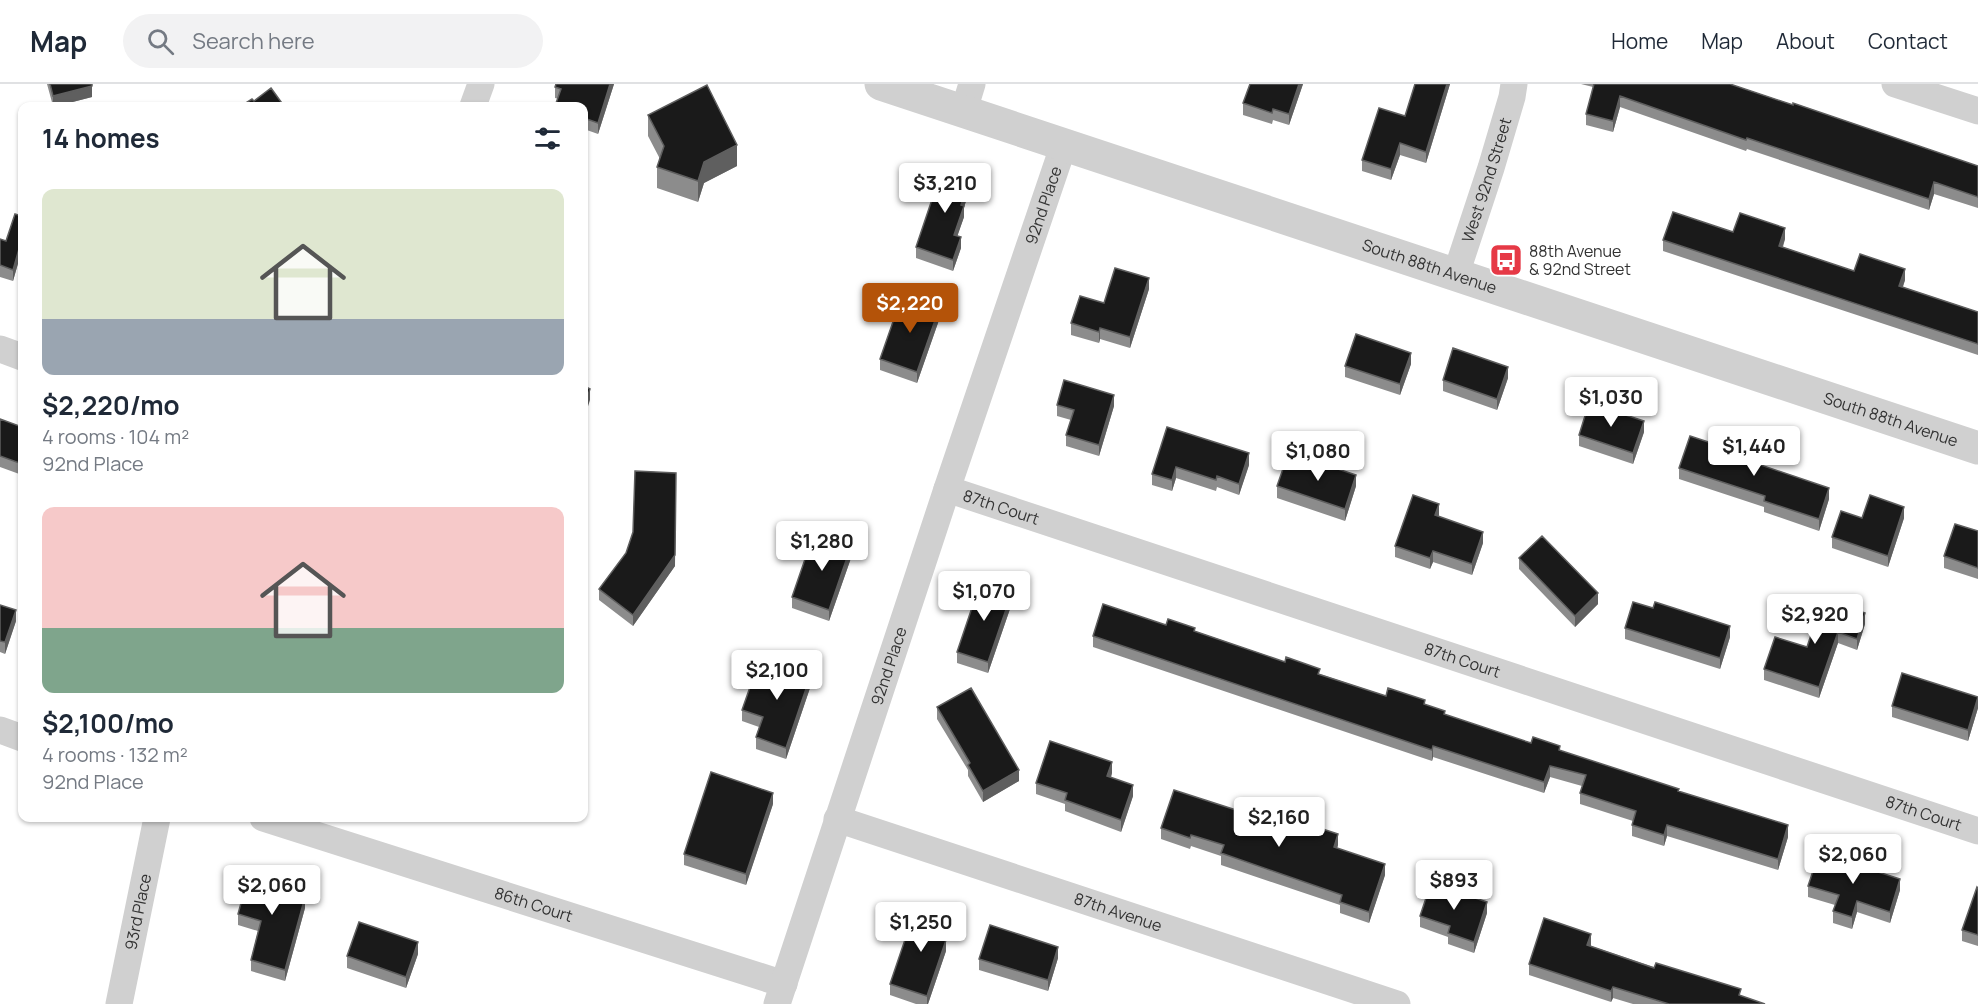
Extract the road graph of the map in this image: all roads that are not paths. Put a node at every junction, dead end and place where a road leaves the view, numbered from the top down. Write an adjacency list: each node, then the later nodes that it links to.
1 (481, 84): 6 (street)
2 (881, 84): 5 (street, South 88th Avenue)
3 (1514, 84): 9 (street, West 92nd Street)
4 (1895, 84): 7 (street)
5 (968, 97): 8 (street, South 88th Avenue)
6 (474, 102)
7 (1978, 111)
8 (1064, 144): 9 (street, South 88th Avenue); 13 (street, 92nd Place)
9 (1456, 274): 12 (street, South 88th Avenue)
10 (0, 349): 11 (street)
11 (18, 356)
12 (1978, 448)
13 (947, 489): 16 (street, 92nd Place); 19 (street, 87th Court)
14 (0, 730): 15 (street)
15 (18, 737)
16 (837, 819): 20 (street, 92nd Place); 22 (street, 87th Avenue)
17 (156, 822): 21 (street, 93rd Place)
18 (275, 822): 20 (street, 86th Court)
19 (1978, 831)
20 (780, 994)
21 (119, 1004)
22 (1397, 1004)

